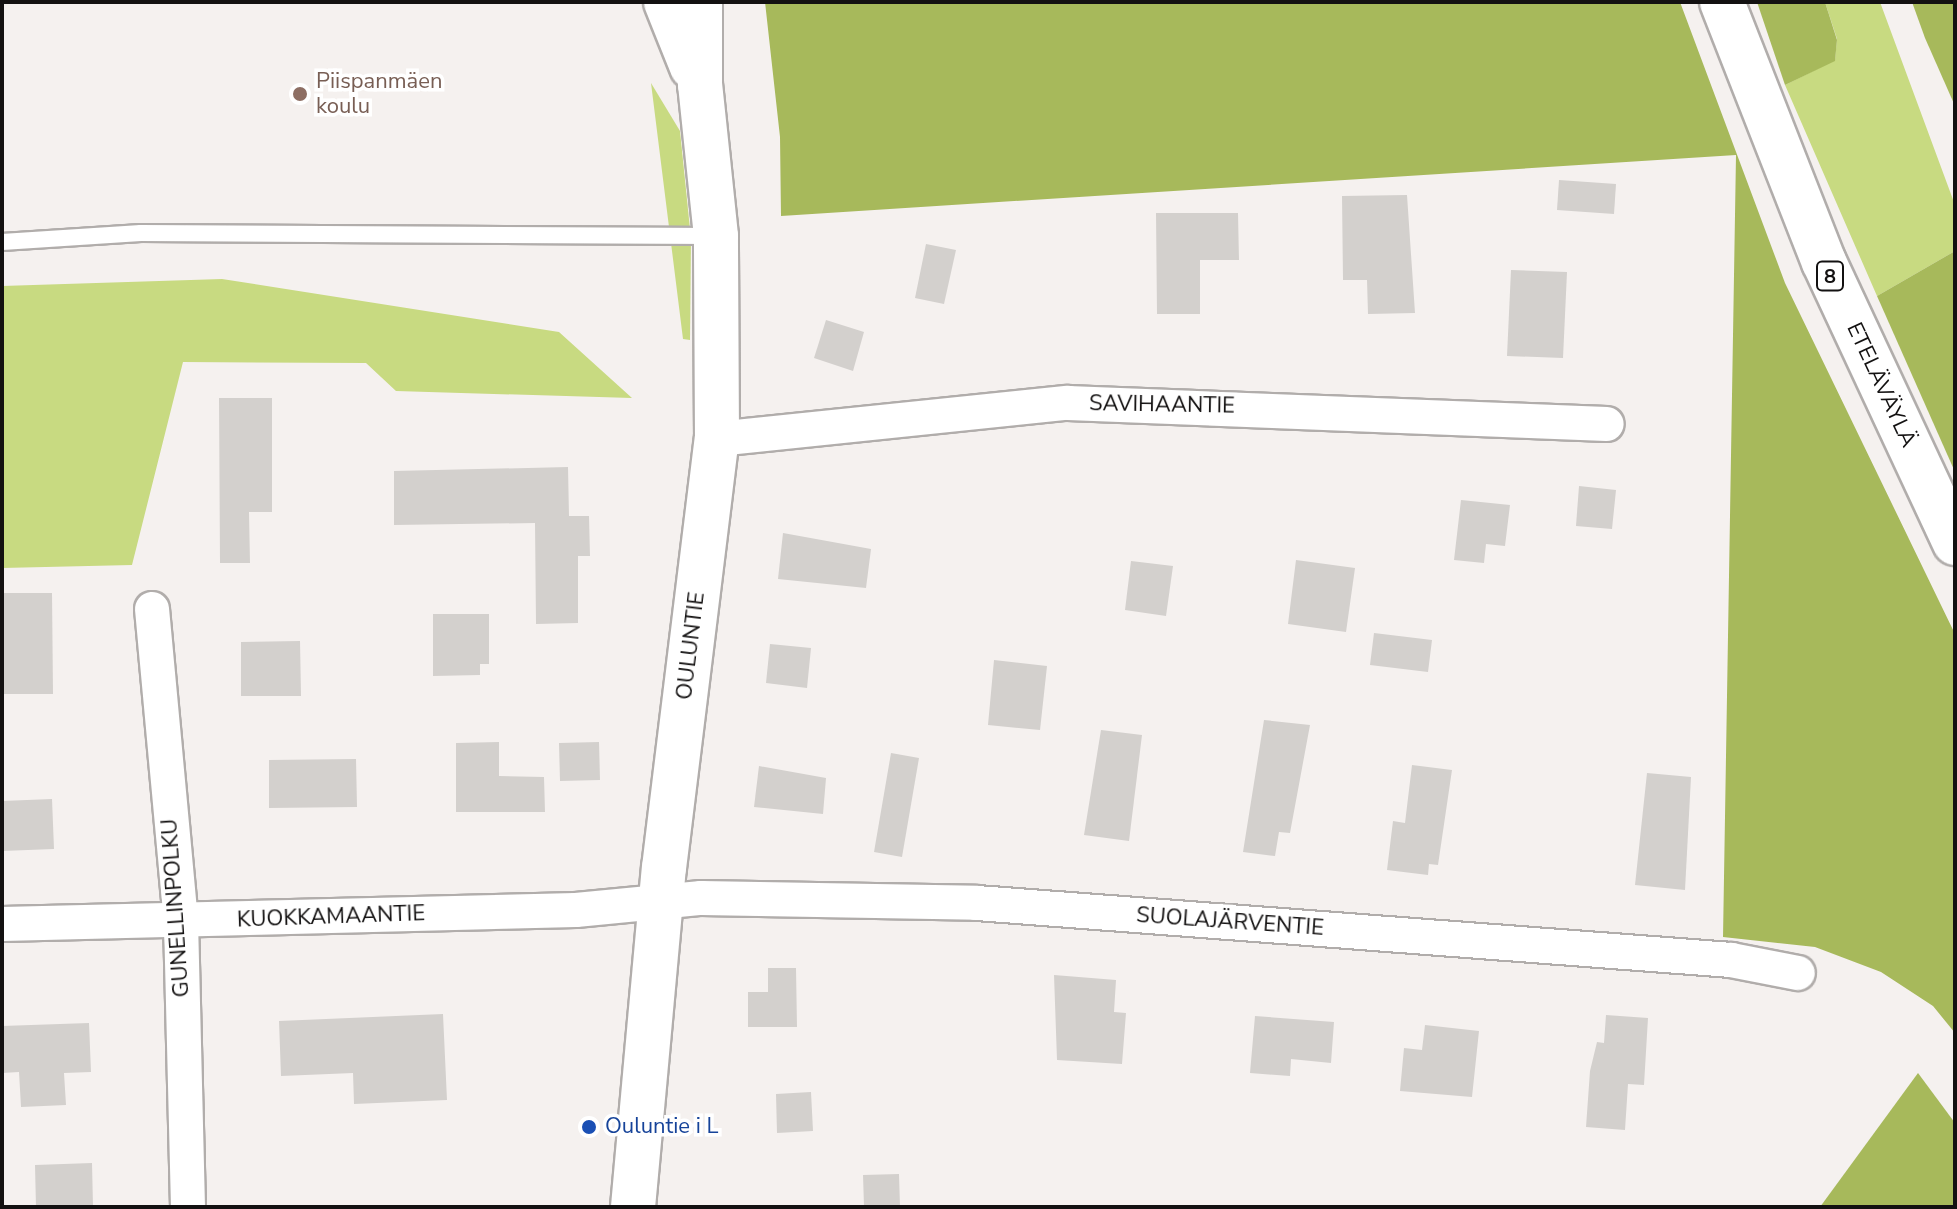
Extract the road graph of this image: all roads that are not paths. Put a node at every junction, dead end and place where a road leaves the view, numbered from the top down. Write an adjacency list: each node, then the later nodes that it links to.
1 (666, 2): 4 (main road, OULUNTIE)
2 (700, 2): 4 (main road, OULUNTIE)
3 (1722, 2): 9 (main road, ETELÄVÄYLÄ / 8)
4 (700, 85): 5 (main road, OULUNTIE)
5 (716, 236): 6 (lane); 8 (main road, OULUNTIE)
6 (2, 242)
7 (1607, 424): 8 (street, SAVIHAANTIE)
8 (717, 439): 11 (main road, OULUNTIE)
9 (1955, 543)
10 (152, 609): 12 (street, GUNELLINPOLKU)
11 (660, 902): 12 (street, KUOKKAMAANTIE); 14 (street, SUOLAJÄRVENTIE); 16 (main road, OULUNTIE)
12 (181, 921): 13 (street, KUOKKAMAANTIE); 15 (street, GUNELLINPOLKU)
13 (2, 924)
14 (1798, 973)
15 (188, 1207)
16 (633, 1207)

